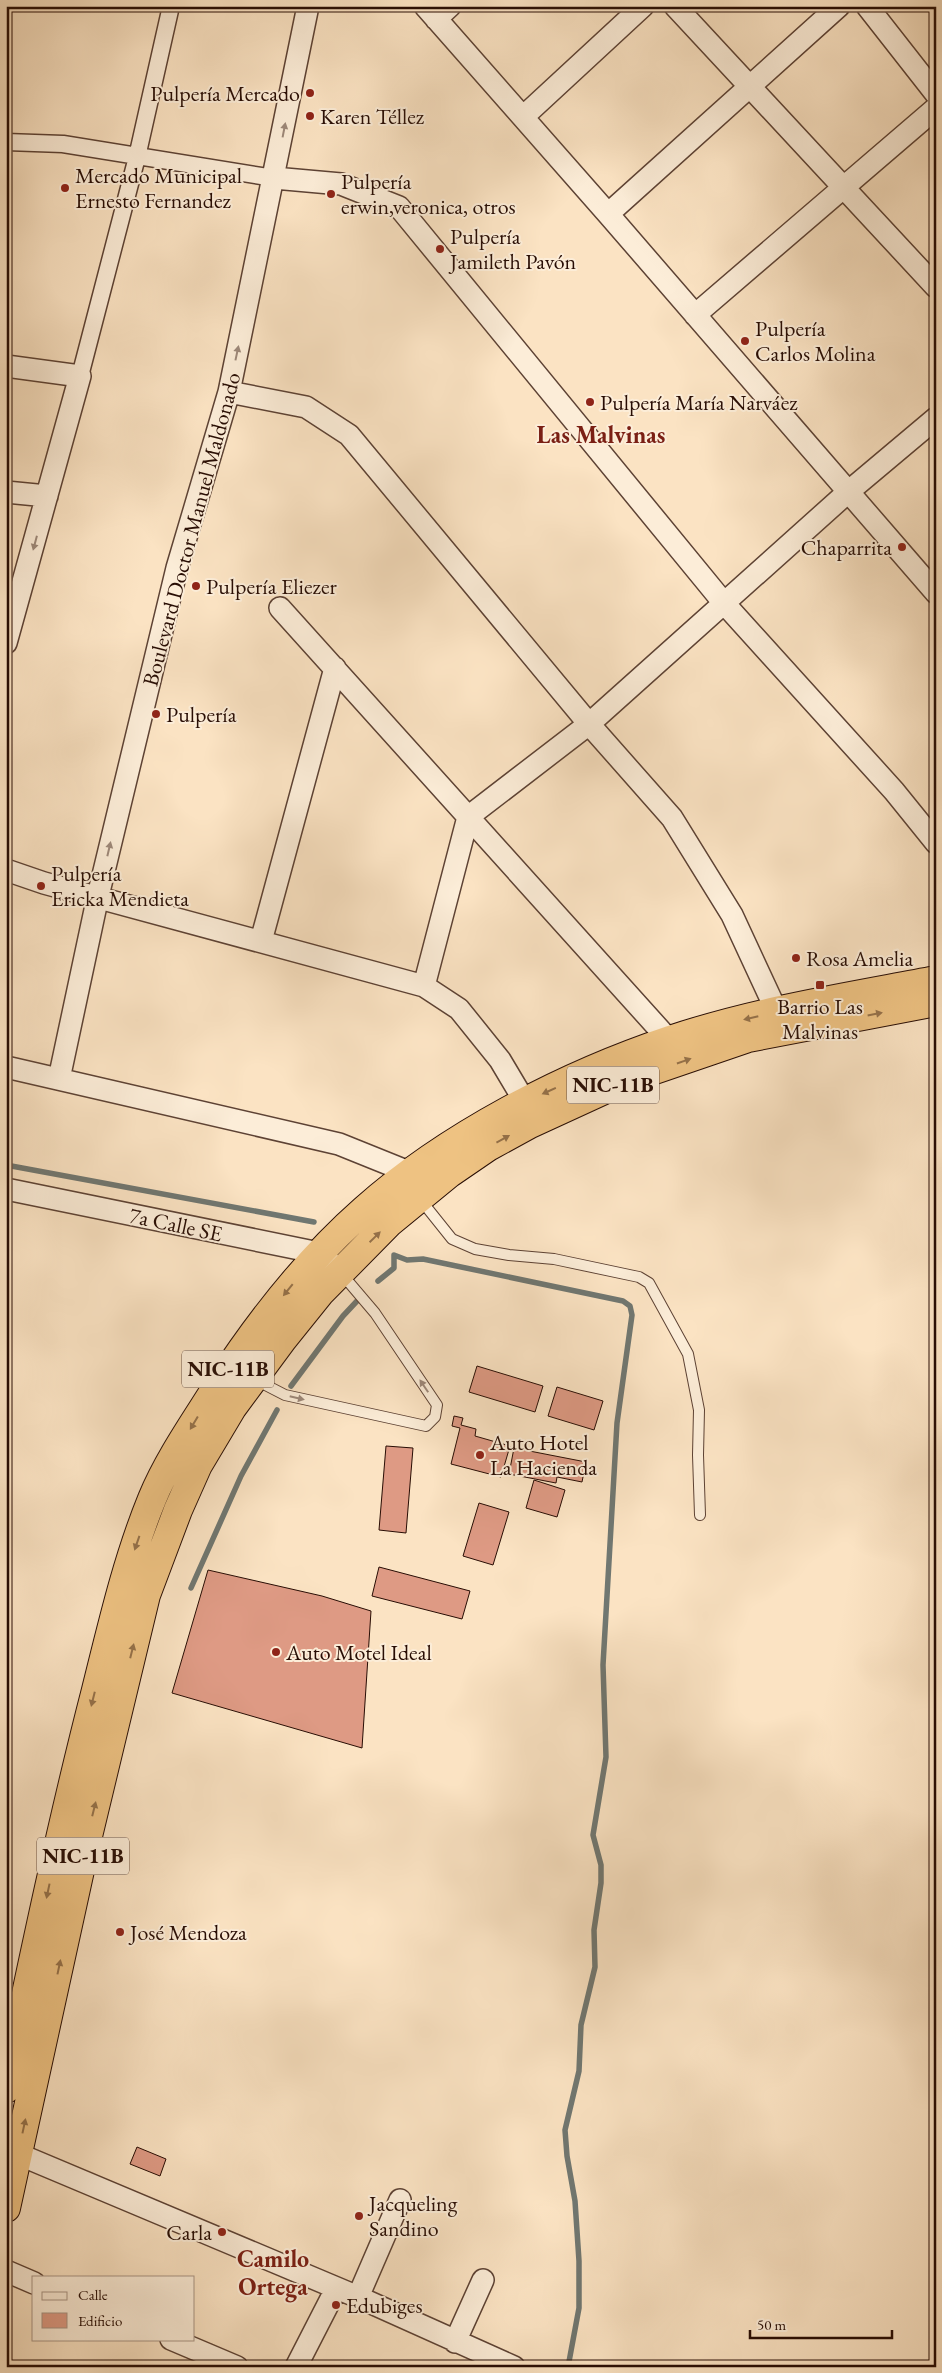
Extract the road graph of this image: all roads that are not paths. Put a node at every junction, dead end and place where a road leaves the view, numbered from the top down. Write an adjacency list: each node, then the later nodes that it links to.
1 (171, 6): 13 (street)
2 (308, 6): 14 (street, Boulevard Doctor Manuel Maldonado, one-way to 2)
3 (643, 6): 11 (street)
4 (675, 6): 8 (street)
5 (839, 6): 8 (street)
6 (867, 6): 9 (street)
7 (437, 10): 11 (street)
8 (749, 87): 15 (street); 16 (street)
9 (936, 94)
10 (936, 108): 15 (street)
11 (523, 117): 16 (street)
12 (6, 142): 13 (street)
13 (137, 157): 14 (street); 20 (street)
14 (274, 178): 21 (street, Boulevard Doctor Manuel Maldonado, one-way to 14); 27 (street)
15 (843, 188): 17 (street); 18 (street)
16 (608, 214): 18 (street)
17 (936, 287)
18 (695, 315): 24 (street)
19 (6, 366): 20 (street)
20 (80, 376): 25 (street)
21 (229, 392): 31 (street); 35 (street, Boulevard Doctor Manuel Maldonado, one-way to 21)
22 (936, 418): 24 (street)
23 (6, 492): 25 (street)
24 (848, 492): 26 (street); 27 (street)
25 (48, 496): 29 (street, one-way to 29)
26 (936, 593)
27 (723, 602): 31 (street); 33 (street)
28 (280, 608): 30 (street)
29 (6, 643)
30 (335, 668): 32 (street); 36 (street)
31 (589, 724): 32 (street); 40 (street)
32 (468, 817): 38 (street); 41 (street)
33 (936, 842)
34 (6, 870): 35 (street)
35 (98, 896): 36 (street); 43 (street, Boulevard Doctor Manuel Maldonado)
36 (261, 941): 38 (street)
37 (936, 980): 40 (highway, NIC-11B)
38 (424, 986): 44 (street)
39 (936, 1002): 47 (highway, NIC-11B, one-way to 39)
40 (777, 1012): 41 (highway, NIC-11B, one-way to 41)
41 (669, 1040): 44 (highway, NIC-11B, one-way to 44)
42 (6, 1066): 43 (street)
43 (58, 1079): 45 (street)
44 (525, 1102): 45 (highway, NIC-11B)
45 (411, 1173): 48 (highway, NIC-11B)
46 (6, 1189): 48 (street, 7a Calle SE)
47 (419, 1198): 49 (highway, NIC-11B, one-way to 47); 51 (lane)
48 (319, 1253): 49 (street, 7a Calle SE); 52 (highway, NIC-11B, one-way to 52)
49 (340, 1271): 50 (highway, NIC-11B); 50 (lane, one-way to 49)
50 (253, 1379): 53 (highway, NIC-11B, one-way to 50)
51 (700, 1515)
52 (6, 2089)
53 (18, 2154): 55 (highway, NIC-11B); 59 (street)
54 (400, 2200): 60 (street)
55 (6, 2208)
56 (6, 2271): 58 (street)
57 (483, 2280): 62 (street)
58 (32, 2281)
59 (336, 2289): 60 (street); 64 (street)
60 (358, 2297): 62 (street)
61 (173, 2340): 63 (street)
62 (455, 2342): 65 (street)
63 (237, 2367)
64 (296, 2367)
65 (514, 2367)

